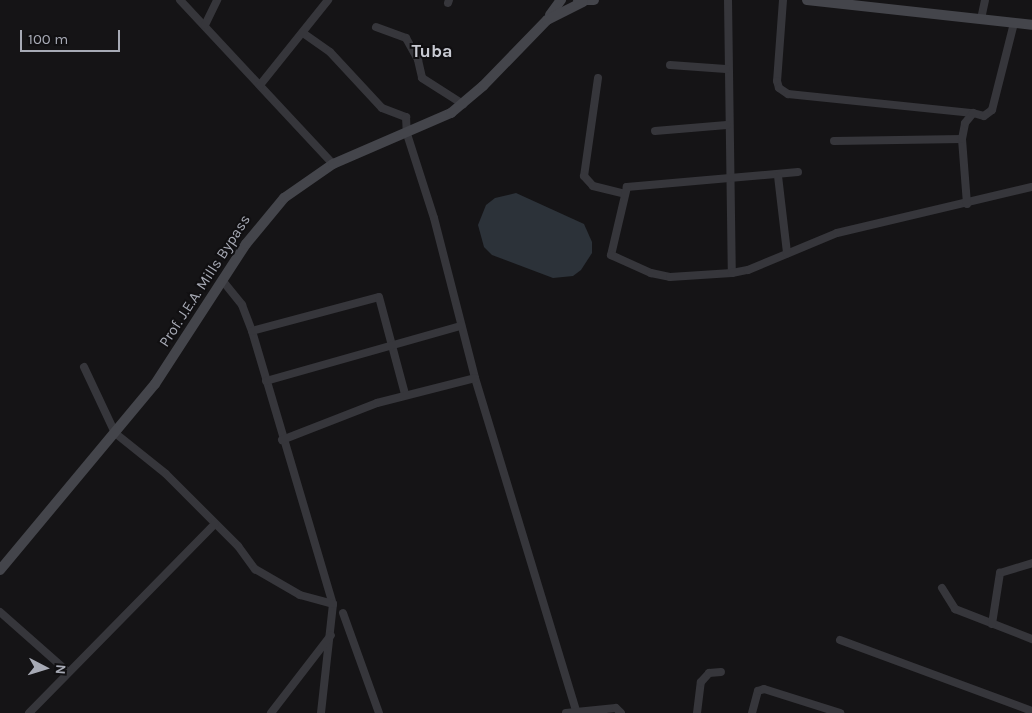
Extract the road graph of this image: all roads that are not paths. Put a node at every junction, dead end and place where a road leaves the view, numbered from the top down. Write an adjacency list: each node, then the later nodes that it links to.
1 (180, 0): 14 (street)
2 (217, 0): 14 (street)
3 (328, 0): 17 (street)
4 (561, 0): 12 (street)
5 (594, 0): 10 (street, Prof. J.E.A. Mills Bypass)
6 (728, 0): 19 (street)
7 (783, 0): 23 (street)
8 (807, 0): 11 (street)
9 (985, 0): 11 (street)
10 (580, 1): 12 (street, Prof. J.E.A. Mills Bypass)
11 (981, 19): 13 (street)
12 (547, 20): 22 (street, Prof. J.E.A. Mills Bypass)
13 (1014, 23): 15 (street); 23 (street)
14 (205, 25): 21 (street)
15 (1032, 25)
16 (376, 28): 22 (street)
17 (303, 33): 21 (street); 26 (street)
18 (670, 65): 19 (street)
19 (726, 69): 24 (street)
20 (598, 78): 34 (street)
21 (260, 84): 29 (street)
22 (464, 104): 26 (street, Prof. J.E.A. Mills Bypass)
23 (973, 113): 27 (street)
24 (727, 125): 25 (street); 32 (street)
25 (655, 131)
26 (407, 134): 29 (street, Prof. J.E.A. Mills Bypass); 39 (street)
27 (962, 139): 28 (street); 35 (street)
28 (834, 142)
29 (333, 164): 38 (street, Prof. J.E.A. Mills Bypass)
30 (798, 172): 31 (street)
31 (778, 176): 32 (street); 36 (street)
32 (730, 178): 34 (street); 37 (street)
33 (1032, 186): 35 (street)
34 (624, 194): 37 (street)
35 (967, 204): 36 (street)
36 (787, 252): 37 (street)
37 (732, 273)
38 (222, 280): 40 (street); 46 (street, Prof. J.E.A. Mills Bypass)
39 (461, 326): 41 (street); 43 (street)
40 (252, 331): 41 (street); 44 (street)
41 (394, 346): 44 (street); 45 (street)
42 (84, 367): 46 (street)
43 (475, 378): 45 (street); 61 (street)
44 (266, 381): 47 (street)
45 (405, 394): 47 (street)
46 (115, 433): 48 (street); 50 (street, Prof. J.E.A. Mills Bypass)
47 (282, 440): 52 (street)
48 (216, 524): 52 (street); 59 (street)
49 (1032, 563): 55 (street)
50 (0, 570)
51 (942, 588): 55 (street)
52 (333, 604): 56 (street)
53 (0, 612): 59 (street)
54 (343, 613): 67 (street)
55 (992, 624): 57 (street)
56 (332, 635): 65 (street); 66 (street)
57 (1032, 639)
58 (840, 640): 62 (street)
59 (68, 672): 64 (street)
60 (721, 672): 70 (street)
61 (576, 710): 68 (street); 69 (street)
62 (1032, 711)
63 (836, 712): 71 (street)
64 (30, 713)
65 (271, 713)
66 (321, 713)
67 (379, 713)
68 (566, 713)
69 (621, 713)
70 (697, 713)
71 (752, 713)

